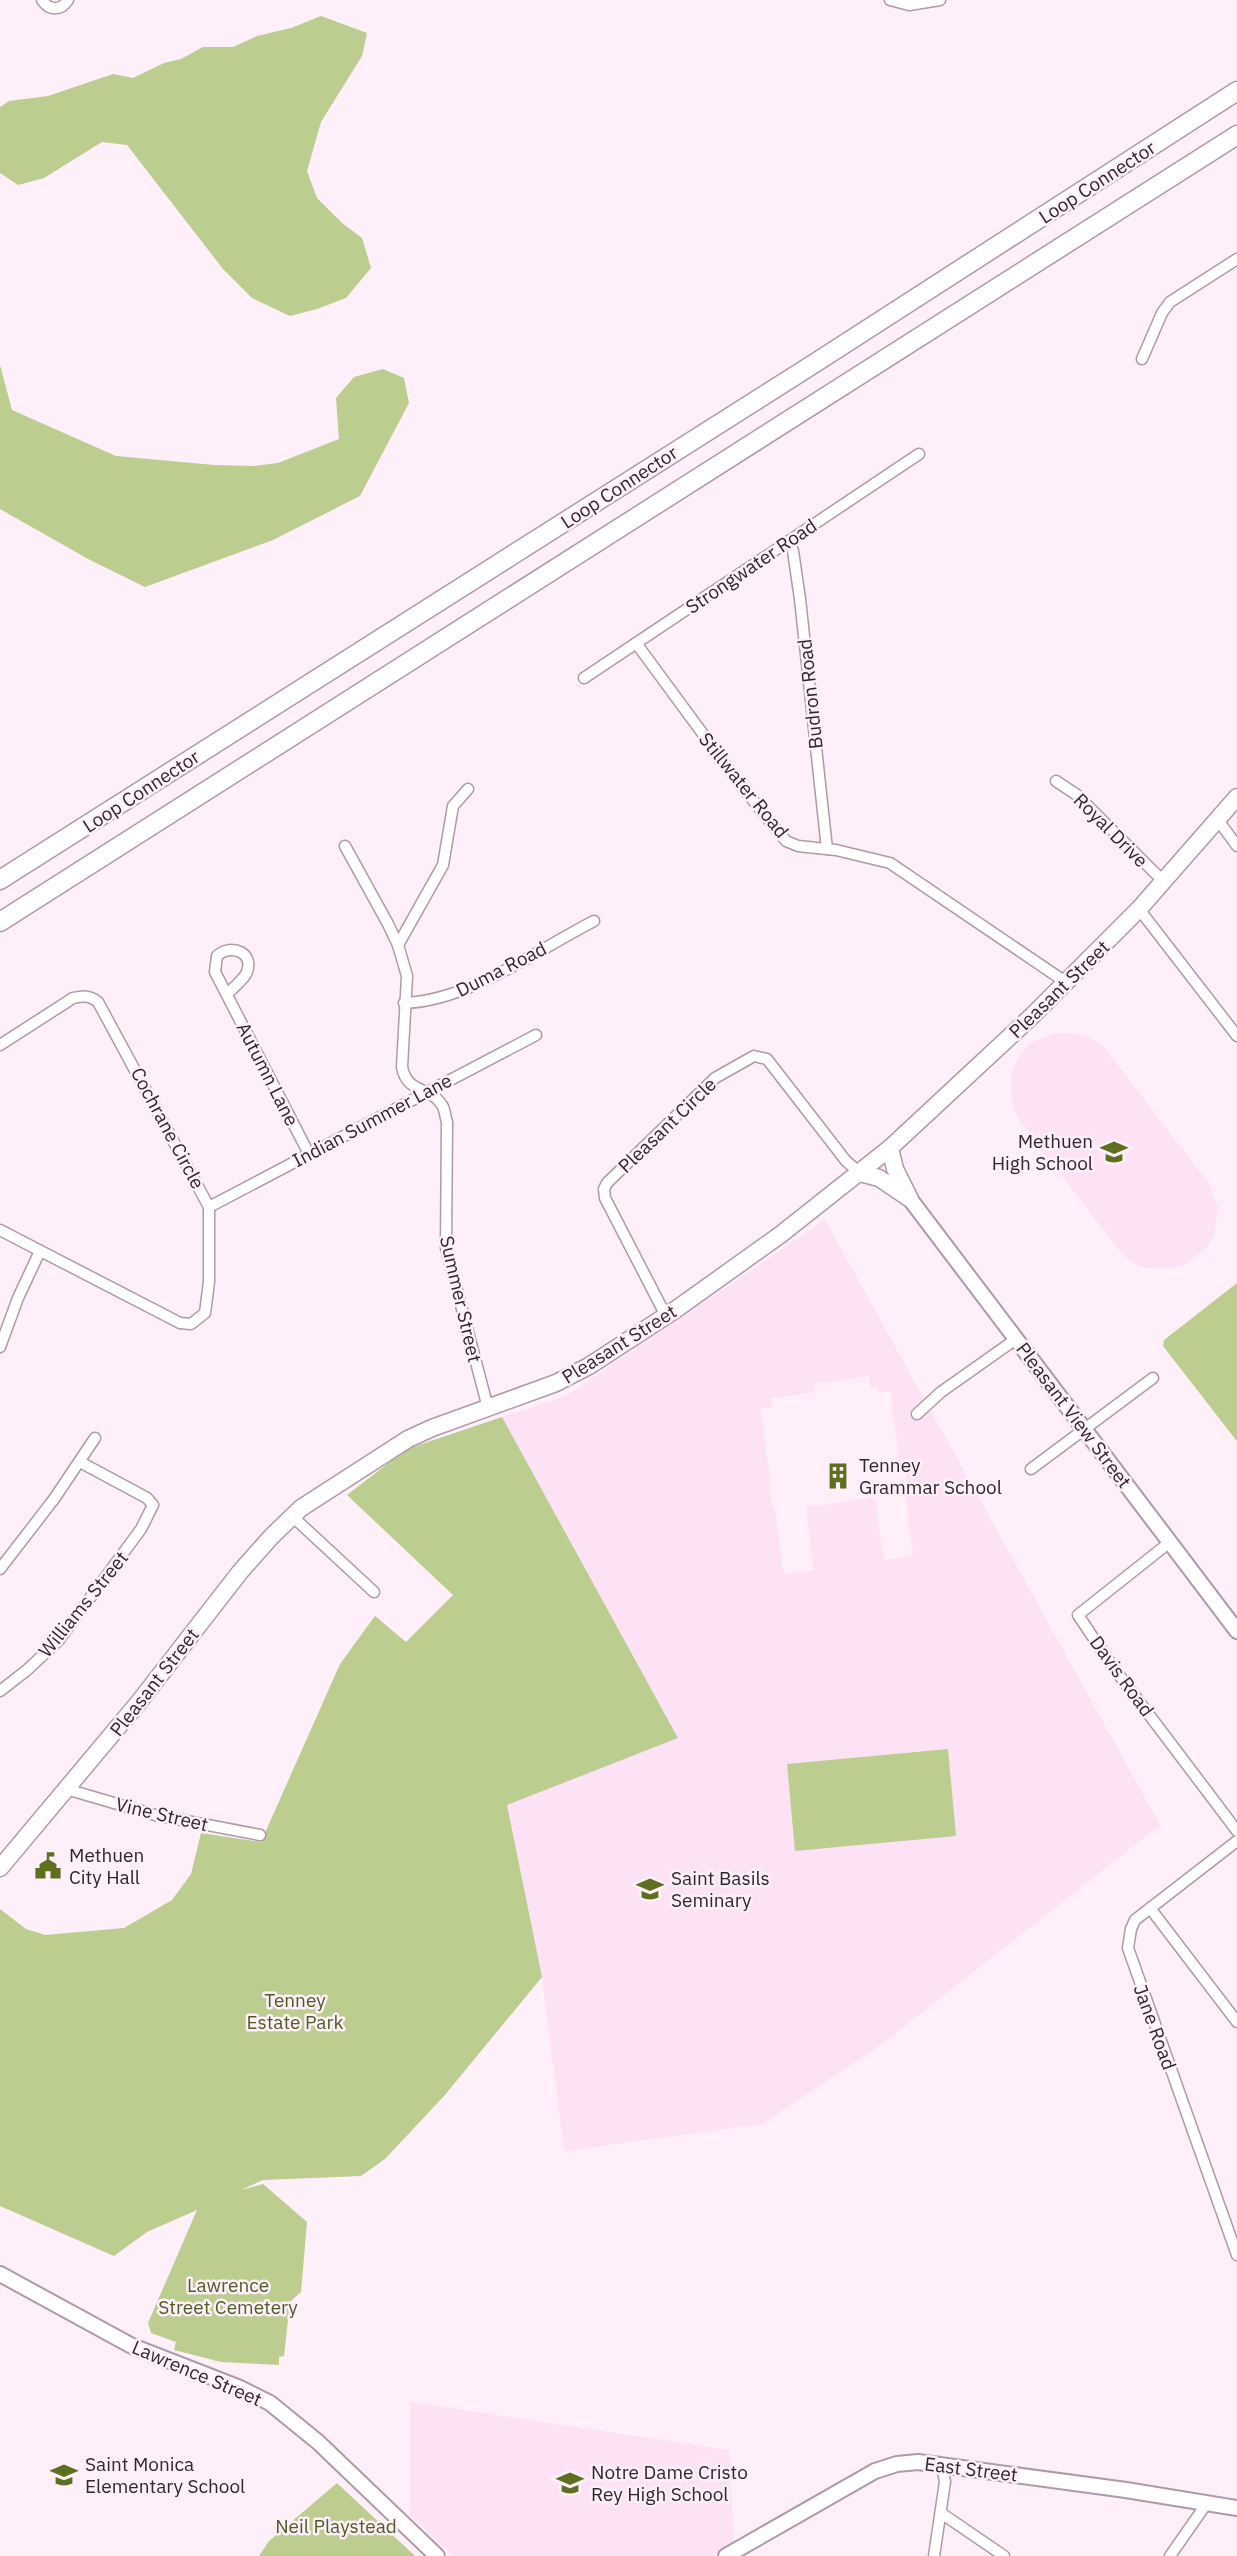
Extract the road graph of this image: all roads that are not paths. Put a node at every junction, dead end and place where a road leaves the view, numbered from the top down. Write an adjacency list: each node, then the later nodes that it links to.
1 (42, 0): 2 (street)
2 (68, 0)
3 (890, 0): 4 (street)
4 (940, 0)
5 (1237, 91): 20 (highway, Loop Connector)
6 (1237, 135): 24 (highway, Loop Connector)
7 (1237, 259): 8 (street)
8 (1142, 359)
9 (919, 454): 10 (street, Strongwater Road)
10 (789, 541): 11 (street, Strongwater Road); 19 (street, Budron Road)
11 (636, 643): 12 (street, Strongwater Road); 19 (street, Stillwater Road)
12 (584, 678)
13 (1056, 781): 21 (street, Royal Drive)
14 (468, 789): 25 (street)
15 (1237, 797): 16 (main road, Pleasant Street)
16 (1218, 820): 18 (street); 21 (main road, Pleasant Street)
17 (345, 846): 25 (street, Summer Street)
18 (1237, 846)
19 (827, 849): 26 (street, Stillwater Road)
20 (0, 880)
21 (1164, 882): 22 (main road, Pleasant Street)
22 (1139, 909): 26 (main road, Pleasant Street); 30 (street)
23 (594, 921): 28 (street, Duma Road)
24 (0, 922)
25 (398, 945): 28 (street, Summer Street)
26 (1067, 983): 33 (main road, Pleasant Street)
27 (227, 994): 34 (street, Autumn Lane)
28 (404, 1003): 32 (street, Summer Street)
29 (536, 1035): 32 (street, Indian Summer Lane)
30 (1237, 1036)
31 (0, 1045): 37 (street, Cochrane Circle)
32 (425, 1092): 34 (street, Indian Summer Lane); 44 (street, Summer Street)
33 (890, 1148): 35 (main road, Pleasant Street); 36 (main road)
34 (309, 1154): 37 (street, Indian Summer Lane)
35 (860, 1173): 36 (main road); 40 (main road, Pleasant Street); 40 (street, Pleasant Circle)
36 (910, 1199): 41 (main road, Pleasant View Street)
37 (209, 1207): 39 (street, Cochrane Circle)
38 (0, 1230): 39 (street, Cochrane Circle)
39 (40, 1251): 42 (street)
40 (666, 1316): 44 (main road, Pleasant Street)
41 (1016, 1339): 45 (street); 46 (main road, Pleasant View Street)
42 (0, 1347)
43 (1153, 1378): 46 (street)
44 (488, 1408): 50 (main road, Pleasant Street)
45 (917, 1414)
46 (1084, 1429): 49 (street); 51 (main road, Pleasant View Street)
47 (95, 1438): 48 (street)
48 (80, 1462): 52 (street); 55 (street, Williams Street)
49 (1031, 1469)
50 (292, 1516): 53 (street); 56 (main road, Pleasant Street)
51 (1170, 1542): 54 (main road, Pleasant View Street); 57 (street, Davis Road)
52 (0, 1569)
53 (374, 1592)
54 (1237, 1631)
55 (0, 1691)
56 (66, 1789): 58 (street, Vine Street); 60 (main road, Pleasant Street)
57 (1237, 1830)
58 (260, 1835)
59 (1237, 1841): 61 (street, Jane Road)
60 (0, 1868)
61 (1150, 1908): 62 (street); 63 (street, Jane Road)
62 (1237, 2022)
63 (1237, 2255)
64 (0, 2274): 69 (main road, Lawrence Street)
65 (942, 2465): 66 (main road, East Street); 68 (street); 70 (main road, East Street)
66 (1207, 2503): 67 (main road, East Street); 73 (street)
67 (1237, 2508)
68 (941, 2512): 71 (street); 72 (street)
69 (437, 2556)
70 (726, 2556)
71 (934, 2556)
72 (1004, 2556)
73 (1170, 2556)

